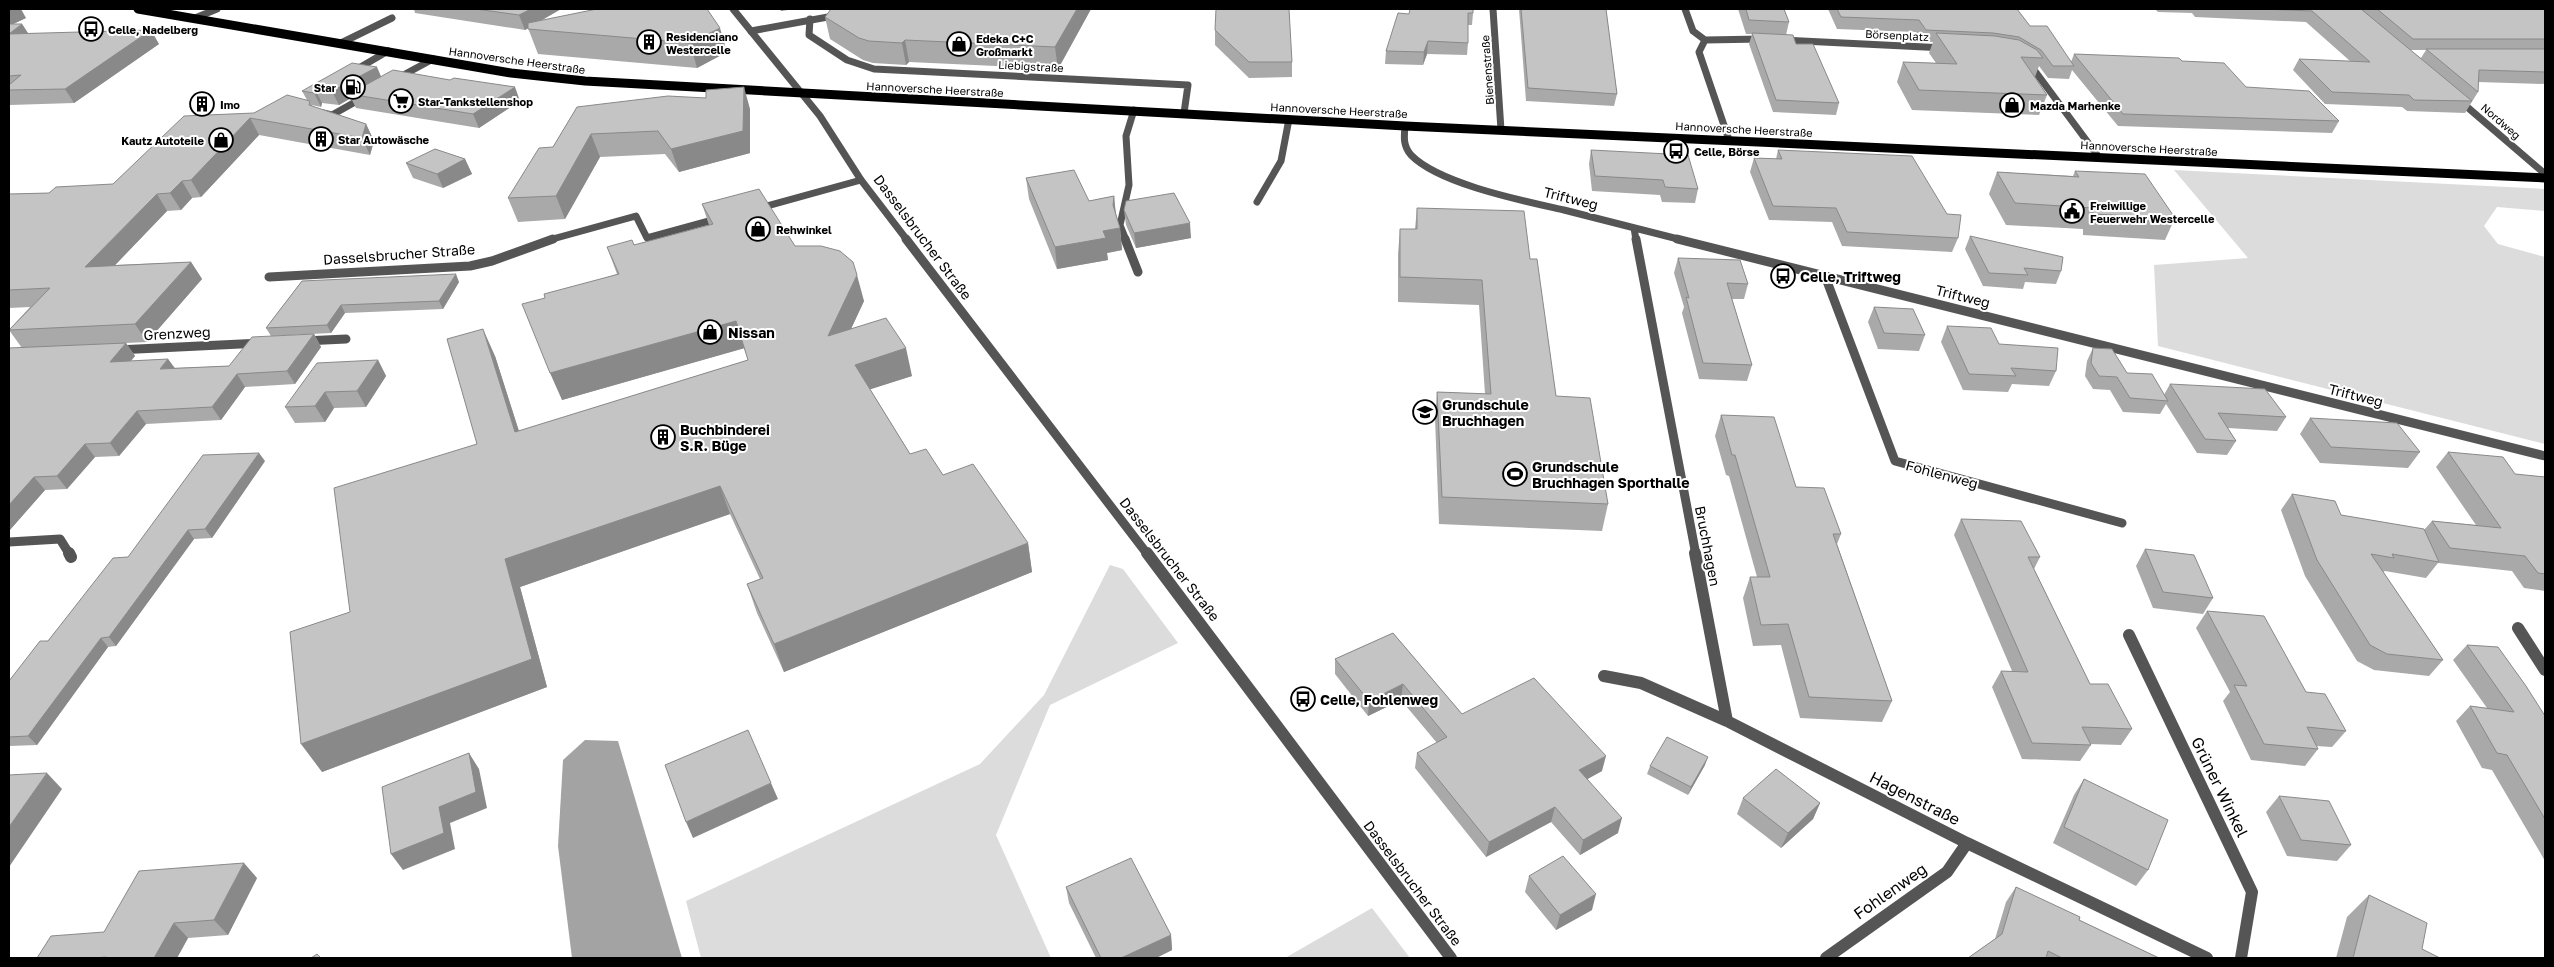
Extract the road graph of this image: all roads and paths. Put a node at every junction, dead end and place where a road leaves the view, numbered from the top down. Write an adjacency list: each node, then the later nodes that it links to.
1 (138, 9): 7 (main road, Hannoversche Heerstraße)
2 (217, 9): 7 (street)
3 (733, 9): 10 (street, Dasselsbrucher Straße)
4 (1494, 9): 29 (street, Bienenstraße)
5 (1685, 9): 11 (street)
6 (847, 14): 9 (street)
7 (196, 18): 14 (main road, Hannoversche Heerstraße)
8 (392, 18): 14 (street)
9 (810, 19): 10 (street); 26 (street, Liebigstraße)
10 (751, 31): 23 (street, Dasselsbrucher Straße)
11 (1705, 40): 12 (street); 30 (street)
12 (1766, 40)
13 (1776, 40): 15 (street, Börsenplatz)
14 (341, 43): 16 (main road, Hannoversche Heerstraße)
15 (1949, 48)
16 (388, 51): 18 (main road, Hannoversche Heerstraße); 19 (street)
17 (2020, 58): 31 (street)
18 (433, 59): 20 (street); 23 (main road, Hannoversche Heerstraße)
19 (344, 76)
20 (389, 83)
21 (373, 92): 25 (street)
22 (2450, 92): 32 (street, Nordweg)
23 (803, 94): 24 (main road, Hannoversche Heerstraße); 34 (street, Dasselsbrucher Straße)
24 (1134, 110): 26 (main road, Hannoversche Heerstraße); 39 (street)
25 (316, 112)
26 (1184, 112): 27 (main road, Hannoversche Heerstraße)
27 (1289, 119): 28 (main road, Hannoversche Heerstraße); 35 (street)
28 (1405, 126): 29 (main road, Hannoversche Heerstraße); 38 (street, Triftweg)
29 (1500, 130): 30 (main road, Hannoversche Heerstraße)
30 (1729, 140): 31 (main road, Hannoversche Heerstraße)
31 (2098, 156): 33 (main road, Hannoversche Heerstraße)
32 (2545, 174)
33 (2545, 178)
34 (861, 180): 36 (street, Dasselsbrucher Straße); 56 (street, Dasselsbrucher Straße)
35 (1257, 202)
36 (749, 210)
37 (730, 215): 40 (street, Dasselsbrucher Straße)
38 (1634, 228): 41 (street, Triftweg); 54 (street, Bruchhagen)
39 (1138, 272)
40 (269, 276)
41 (1825, 276): 46 (street, Triftweg); 47 (street, Fohlenweg)
42 (346, 338): 43 (street)
43 (297, 341)
44 (267, 342): 45 (street, Grenzweg)
45 (108, 350)
46 (2545, 456)
47 (2122, 523)
48 (9, 542): 49 (street)
49 (71, 557)
50 (2518, 628): 52 (street)
51 (2129, 635): 59 (street, Grüner Winkel)
52 (2545, 670)
53 (1604, 676): 54 (street, Hagenstraße)
54 (1727, 721): 55 (street, Hagenstraße)
55 (1967, 843): 57 (street, Fohlenweg); 58 (street, Hagenstraße)
56 (1451, 958)
57 (1826, 958)
58 (2207, 958)
59 (2241, 958)

